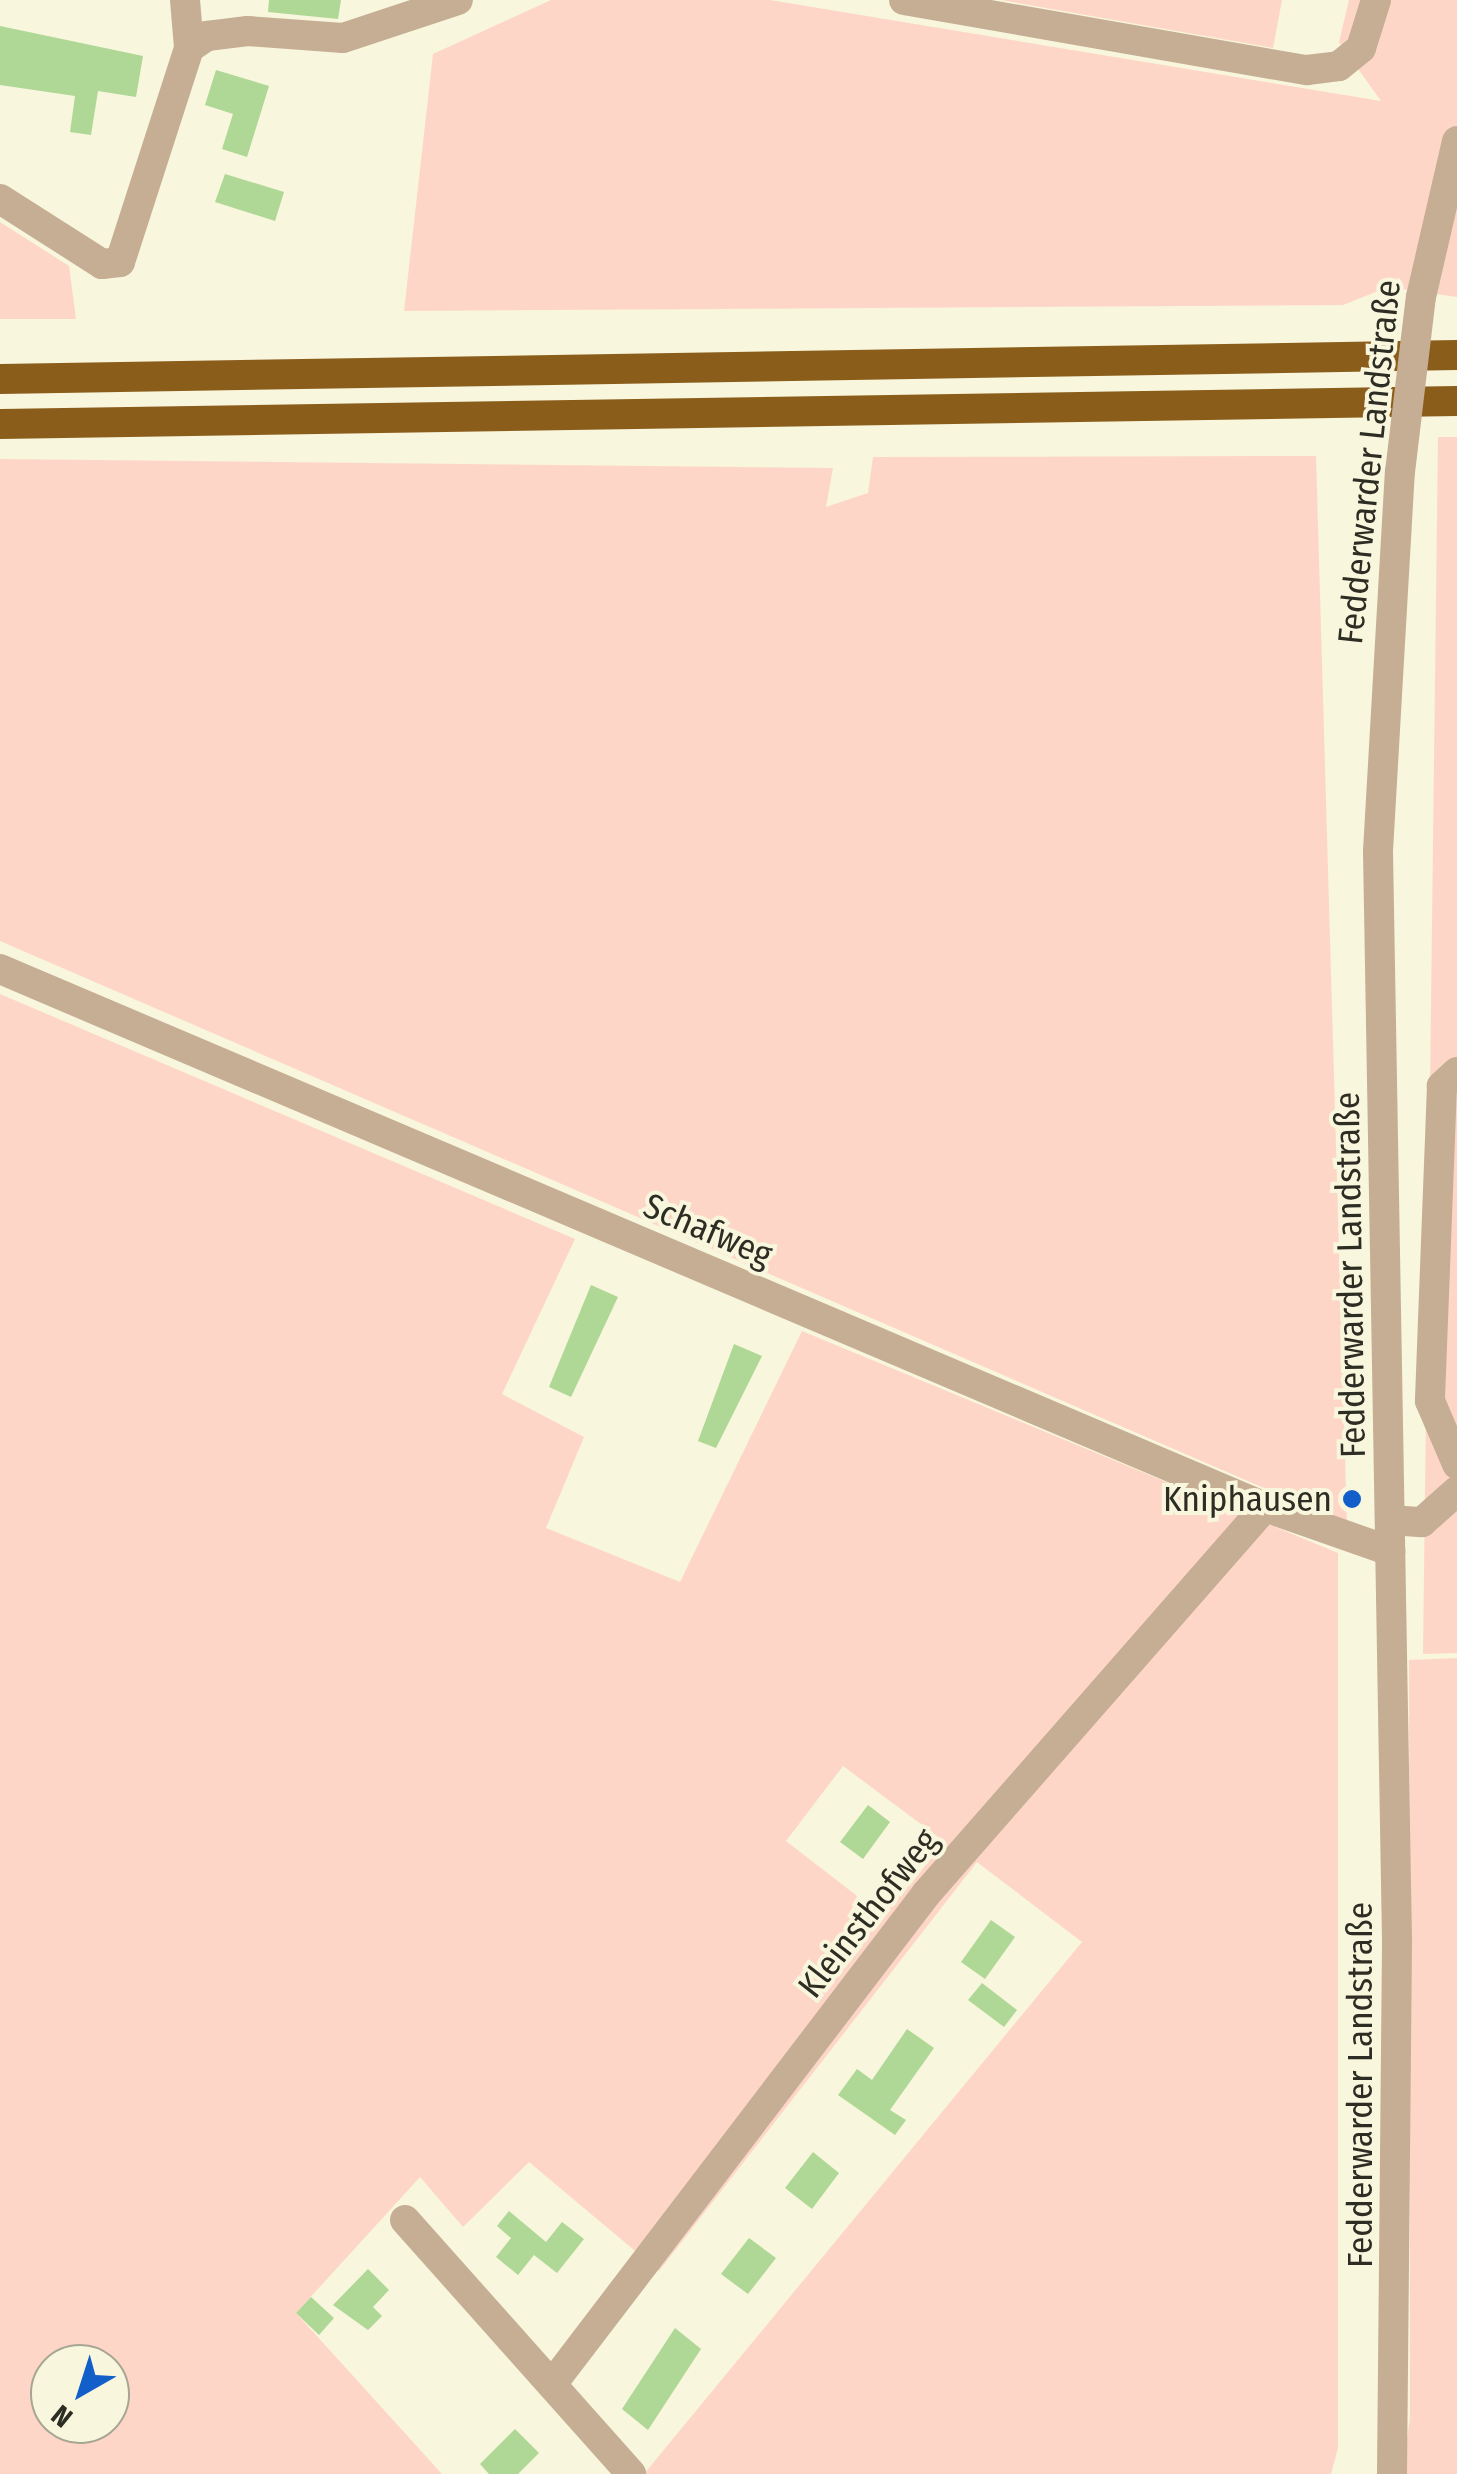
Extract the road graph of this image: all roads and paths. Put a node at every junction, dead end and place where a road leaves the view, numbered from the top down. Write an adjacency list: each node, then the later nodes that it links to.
1 (184, 0): 5 (street)
2 (458, 0): 5 (street)
3 (904, 0): 4 (street)
4 (1376, 0)
5 (189, 48): 7 (street)
6 (1457, 141): 17 (street, Fedderwarder Landstraße, bridge)
7 (0, 199)
8 (1457, 355): 9 (highway)
9 (0, 380)
10 (1457, 401): 11 (highway)
11 (0, 424)
12 (0, 968): 16 (street, Schafweg)
13 (1457, 1072): 14 (street)
14 (1457, 1464)
15 (1457, 1491): 17 (street)
16 (1265, 1508): 18 (street, Schafweg); 20 (street, Kleinsthofweg)
17 (1391, 1520): 18 (street, Fedderwarder Landstraße)
18 (1390, 1551): 22 (street, Fedderwarder Landstraße)
19 (405, 2220): 20 (street)
20 (553, 2382): 21 (street)
21 (631, 2474)
22 (1392, 2474)

